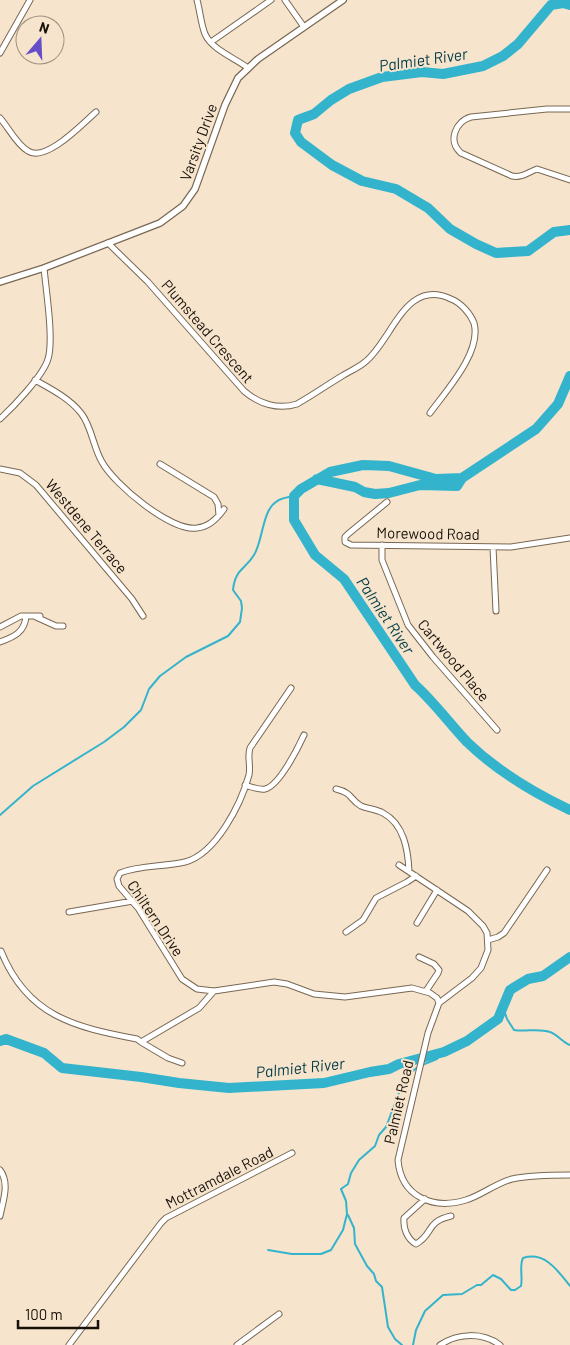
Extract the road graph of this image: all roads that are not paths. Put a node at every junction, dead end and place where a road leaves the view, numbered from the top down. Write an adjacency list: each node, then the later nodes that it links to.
1 (30, 0): 8 (street)
2 (197, 0): 7 (street)
3 (271, 0): 7 (street)
4 (285, 0): 6 (street)
5 (343, 0): 6 (street, Varsity Drive)
6 (304, 27): 9 (street, Varsity Drive)
7 (211, 42): 9 (street)
8 (0, 53)
9 (248, 68): 14 (street, Varsity Drive)
10 (570, 109): 13 (street)
11 (96, 112): 12 (street)
12 (0, 118)
13 (570, 180)
14 (108, 243): 15 (street, Varsity Drive); 18 (street, Plumstead Crescent)
15 (44, 268): 16 (street, Varsity Drive); 17 (street)
16 (1, 281)
17 (35, 380): 19 (street); 24 (street)
18 (430, 413)
19 (0, 419)
20 (160, 464): 24 (street)
21 (0, 469): 30 (street, Westdene Terrace)
22 (388, 502): 26 (street, Morewood Road)
23 (224, 510): 24 (street)
24 (219, 516)
25 (570, 538): 27 (street, Morewood Road)
26 (382, 545): 27 (street, Morewood Road); 35 (street, Cartwood Place)
27 (493, 547): 28 (street)
28 (496, 611)
29 (26, 616): 31 (street); 32 (street); 33 (street)
30 (144, 616)
31 (63, 626)
32 (0, 628)
33 (0, 642)
34 (291, 688): 37 (street, Chiltern Drive)
35 (497, 730)
36 (304, 735): 37 (street)
37 (245, 785): 44 (street, Chiltern Drive)
38 (336, 789): 41 (street)
39 (398, 865): 41 (street)
40 (547, 870): 48 (street)
41 (409, 871): 42 (street)
42 (416, 876): 43 (street); 47 (street)
43 (437, 890): 46 (street); 48 (street)
44 (133, 901): 45 (street); 51 (street, Chiltern Drive)
45 (69, 912)
46 (417, 923)
47 (346, 932)
48 (488, 940): 53 (street)
49 (1, 951): 54 (street)
50 (419, 957): 52 (street)
51 (214, 991): 52 (street, Chiltern Drive); 54 (street)
52 (426, 991): 53 (street)
53 (439, 1003): 59 (street, Palmiet Road)
54 (141, 1042): 55 (street)
55 (182, 1064)
56 (292, 1153): 63 (street, Mottramdale Road)
57 (0, 1170): 60 (street)
58 (570, 1175): 59 (street)
59 (424, 1199): 61 (street)
60 (0, 1216)
61 (451, 1216)
62 (279, 1314): 64 (street)
63 (69, 1345)
64 (237, 1345)
65 (440, 1345): 66 (street)
66 (500, 1345)

